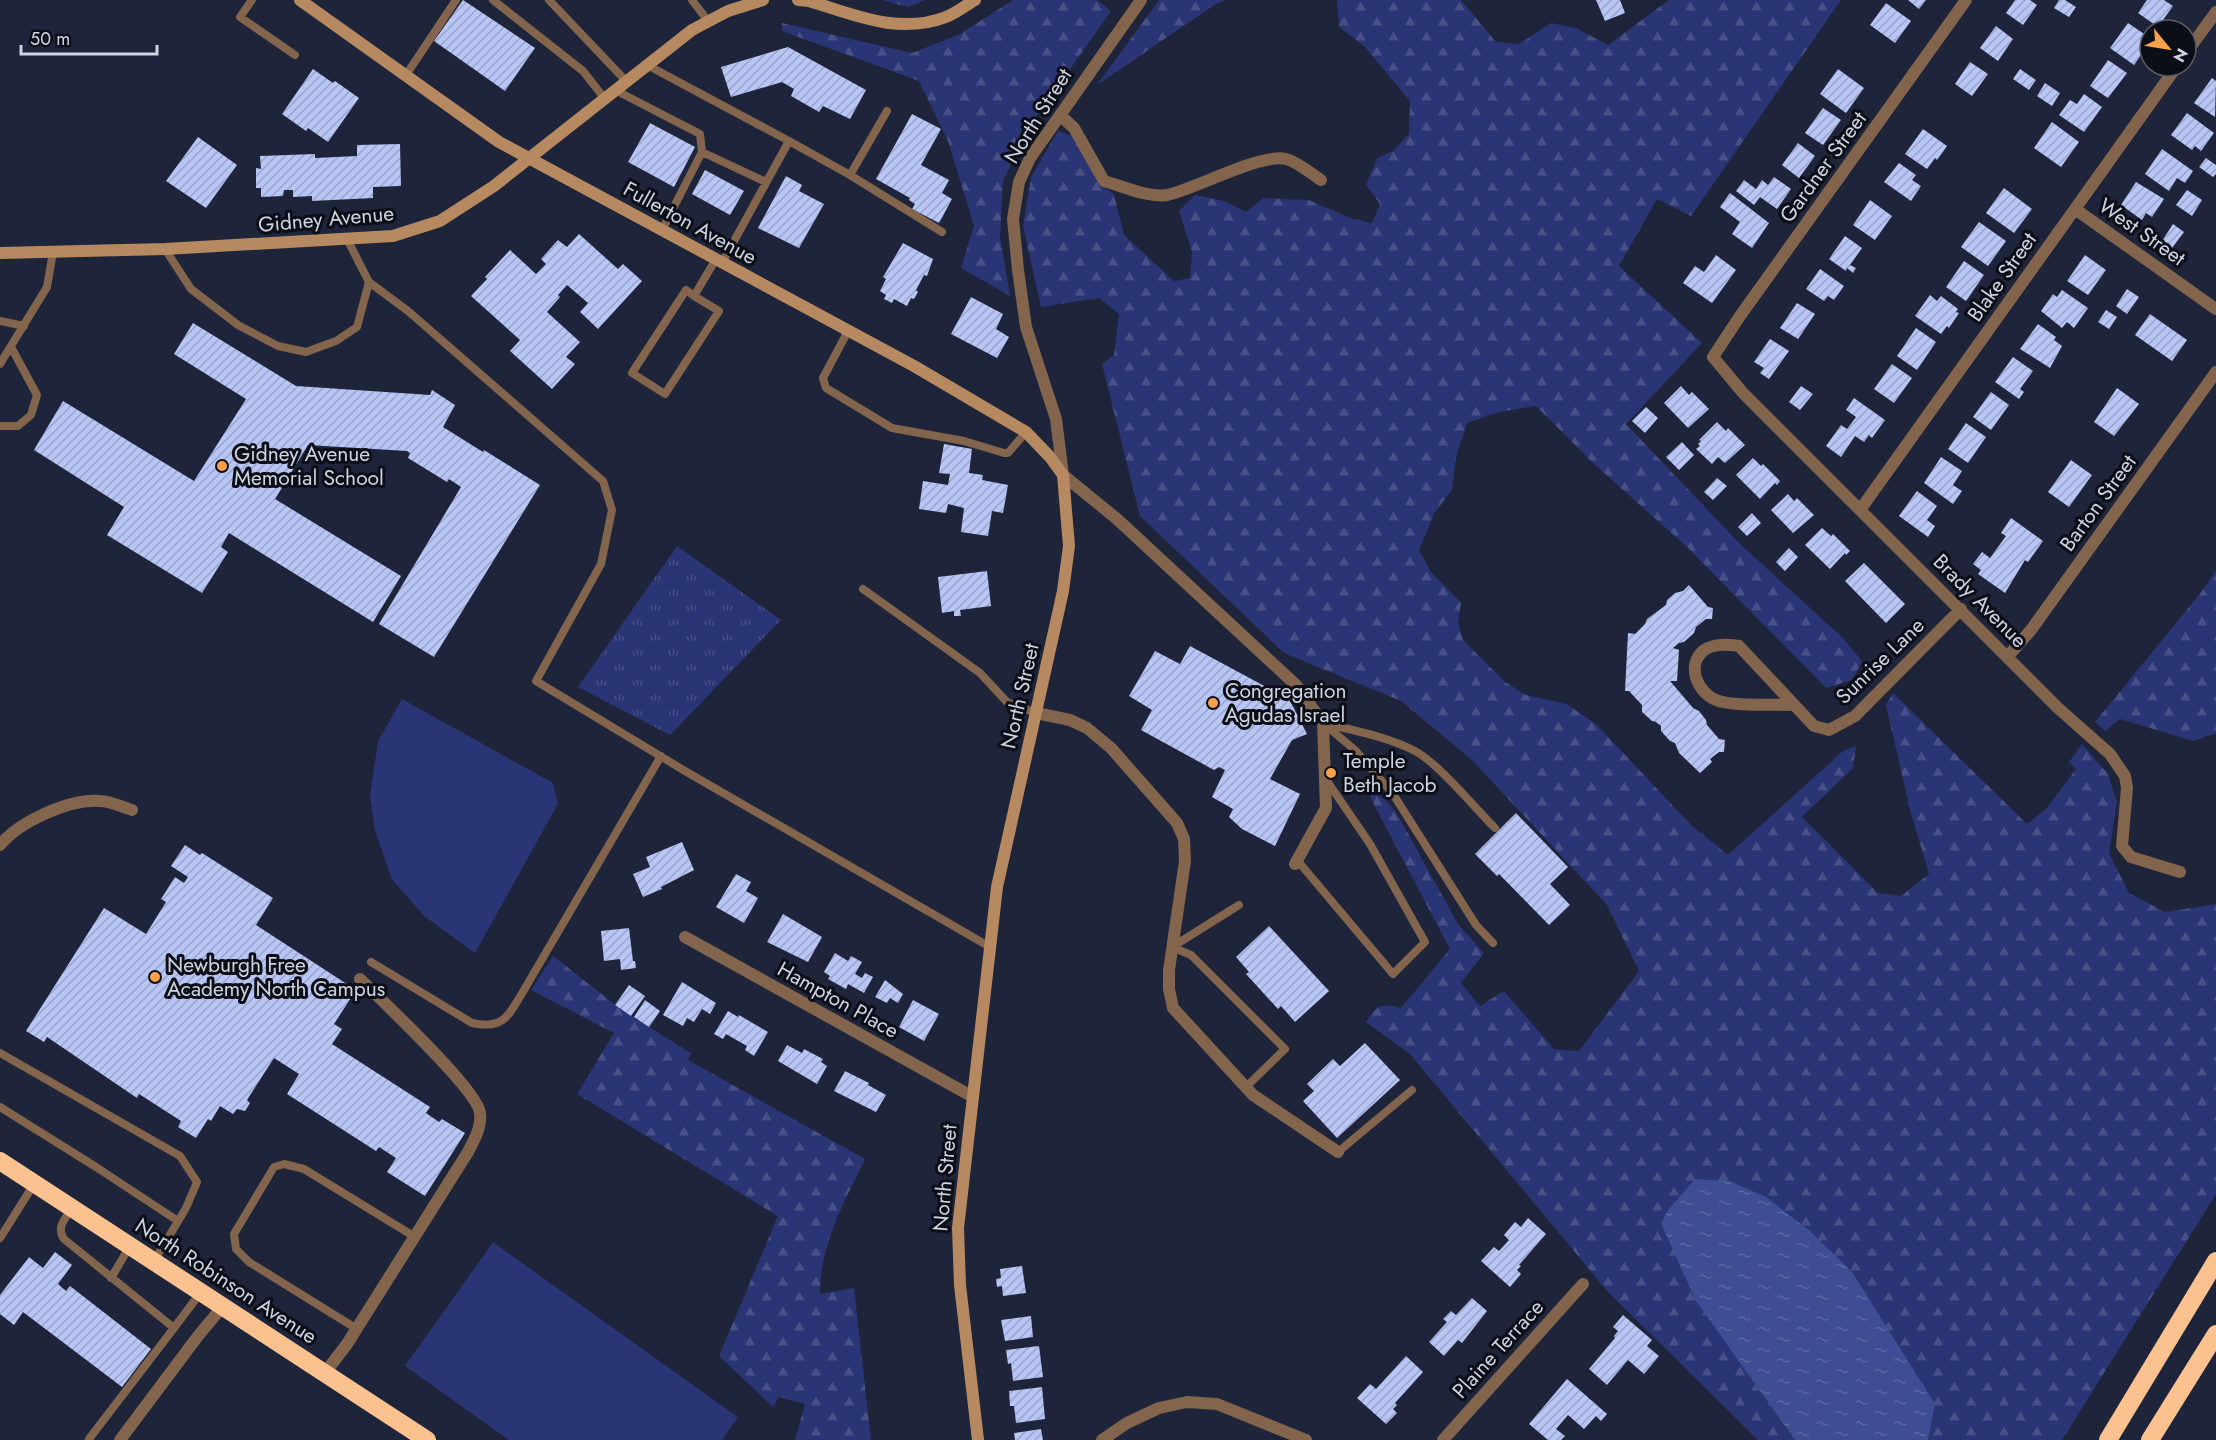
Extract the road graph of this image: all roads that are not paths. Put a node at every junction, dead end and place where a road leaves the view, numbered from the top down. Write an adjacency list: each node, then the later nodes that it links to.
1 (252, 0): 15 (lane)
2 (300, 0): 17 (street, Fullerton Avenue)
3 (456, 0): 17 (lane)
4 (493, 0): 21 (lane)
5 (549, 0): 19 (lane)
6 (692, 0): 13 (lane)
7 (764, 0): 13 (street, Gidney Avenue)
8 (798, 0): 9 (street)
9 (975, 0)
10 (1141, 0): 23 (street, North Street)
11 (1966, 0): 45 (street, Gardner Street)
12 (2216, 12): 14 (street)
13 (708, 21): 16 (street, Gidney Avenue)
14 (2198, 37)
15 (295, 55)
16 (647, 65): 19 (street, Gidney Avenue); 24 (lane)
17 (406, 75): 26 (street, Fullerton Avenue)
18 (2168, 78): 30 (street, Blake Street)
19 (627, 82): 20 (street, Gidney Avenue)
20 (618, 91): 21 (street, Gidney Avenue); 25 (lane)
21 (605, 99): 26 (street, Gidney Avenue)
22 (887, 111): 27 (lane)
23 (1060, 115): 28 (street); 50 (street, North Street)
24 (789, 141): 27 (lane); 29 (lane)
25 (702, 152): 29 (lane); 31 (lane)
26 (530, 158): 31 (street, Fullerton Avenue); 33 (street, Gidney Avenue)
27 (850, 175): 32 (lane)
28 (1321, 180)
29 (766, 182): 37 (lane)
30 (2074, 208): 40 (street, West Street); 51 (street, Blake Street)
31 (662, 230): 37 (street, Fullerton Avenue)
32 (942, 232)
33 (347, 239): 34 (street, Gidney Avenue); 38 (lane)
34 (165, 249): 35 (street, Gidney Avenue); 38 (lane)
35 (53, 252): 36 (street, Gidney Avenue); 42 (lane)
36 (0, 253)
37 (719, 261): 39 (lane); 43 (street, Fullerton Avenue)
38 (369, 282): 58 (lane)
39 (694, 296): 39 (lane)
40 (2216, 309)
41 (0, 321): 42 (lane)
42 (24, 326): 44 (lane)
43 (848, 331): 49 (street, Fullerton Avenue); 49 (lane)
44 (11, 347): 46 (lane); 48 (lane)
45 (1713, 357): 51 (street, Brady Avenue)
46 (0, 364)
47 (2216, 372): 54 (street, Barton Street)
48 (0, 426)
49 (1026, 432): 50 (street, Fullerton Avenue)
50 (1063, 475): 56 (street, North Street); 57 (street)
51 (1860, 510): 53 (street, Brady Avenue)
52 (863, 589): 56 (lane)
53 (1960, 609): 54 (street, Brady Avenue); 55 (street, Sunrise Lane)
54 (2008, 656): 64 (street, Brady Avenue)
55 (1794, 705): 55 (street, Sunrise Lane)
56 (1036, 712): 68 (street, North Street); 69 (street)
57 (1323, 723): 59 (street); 61 (lane); 67 (lane)
58 (661, 756): 68 (lane); 70 (lane)
59 (1325, 778): 63 (street); 63 (lane)
60 (132, 810): 62 (street)
61 (1495, 828)
62 (0, 845)
63 (1296, 862)
64 (2181, 872)
65 (1239, 905): 69 (lane)
66 (685, 937): 75 (street, Hampton Place)
67 (1492, 943)
68 (990, 947): 75 (street, North Street)
69 (1172, 947): 73 (street); 73 (lane)
70 (371, 962)
71 (360, 979): 82 (street)
72 (0, 1053): 81 (lane)
73 (1246, 1088): 77 (street)
74 (1412, 1090): 77 (lane)
75 (973, 1097): 99 (street, North Street)
76 (0, 1107): 81 (lane)
77 (1338, 1152)
78 (0, 1161): 79 (highway, North Robinson Avenue)
79 (35, 1184): 80 (highway, North Robinson Avenue); 83 (lane)
80 (72, 1208): 84 (highway, North Robinson Avenue); 87 (lane)
81 (178, 1221): 85 (lane)
82 (415, 1237): 92 (street); 92 (lane)
83 (0, 1238)
84 (131, 1246): 85 (highway, North Robinson Avenue); 87 (lane)
85 (154, 1261): 89 (highway, North Robinson Avenue)
86 (2216, 1262): 94 (highway)
87 (111, 1278): 91 (lane)
88 (1583, 1284): 102 (street, Plaine Terrace)
89 (201, 1292): 90 (highway, North Robinson Avenue); 91 (lane)
90 (223, 1306): 95 (highway, North Robinson Avenue); 97 (street)
91 (174, 1328): 96 (lane)
92 (357, 1329): 95 (street)
93 (2216, 1334): 105 (highway)
94 (2164, 1348): 103 (highway); 104 (highway)
95 (325, 1373): 98 (highway, North Robinson Avenue)
96 (89, 1439)
97 (120, 1440)
98 (427, 1440)
99 (978, 1440)
100 (1102, 1440): 101 (street)
101 (1306, 1440)
102 (1443, 1440)
103 (2095, 1440)
104 (2108, 1440)
105 (2150, 1440)

